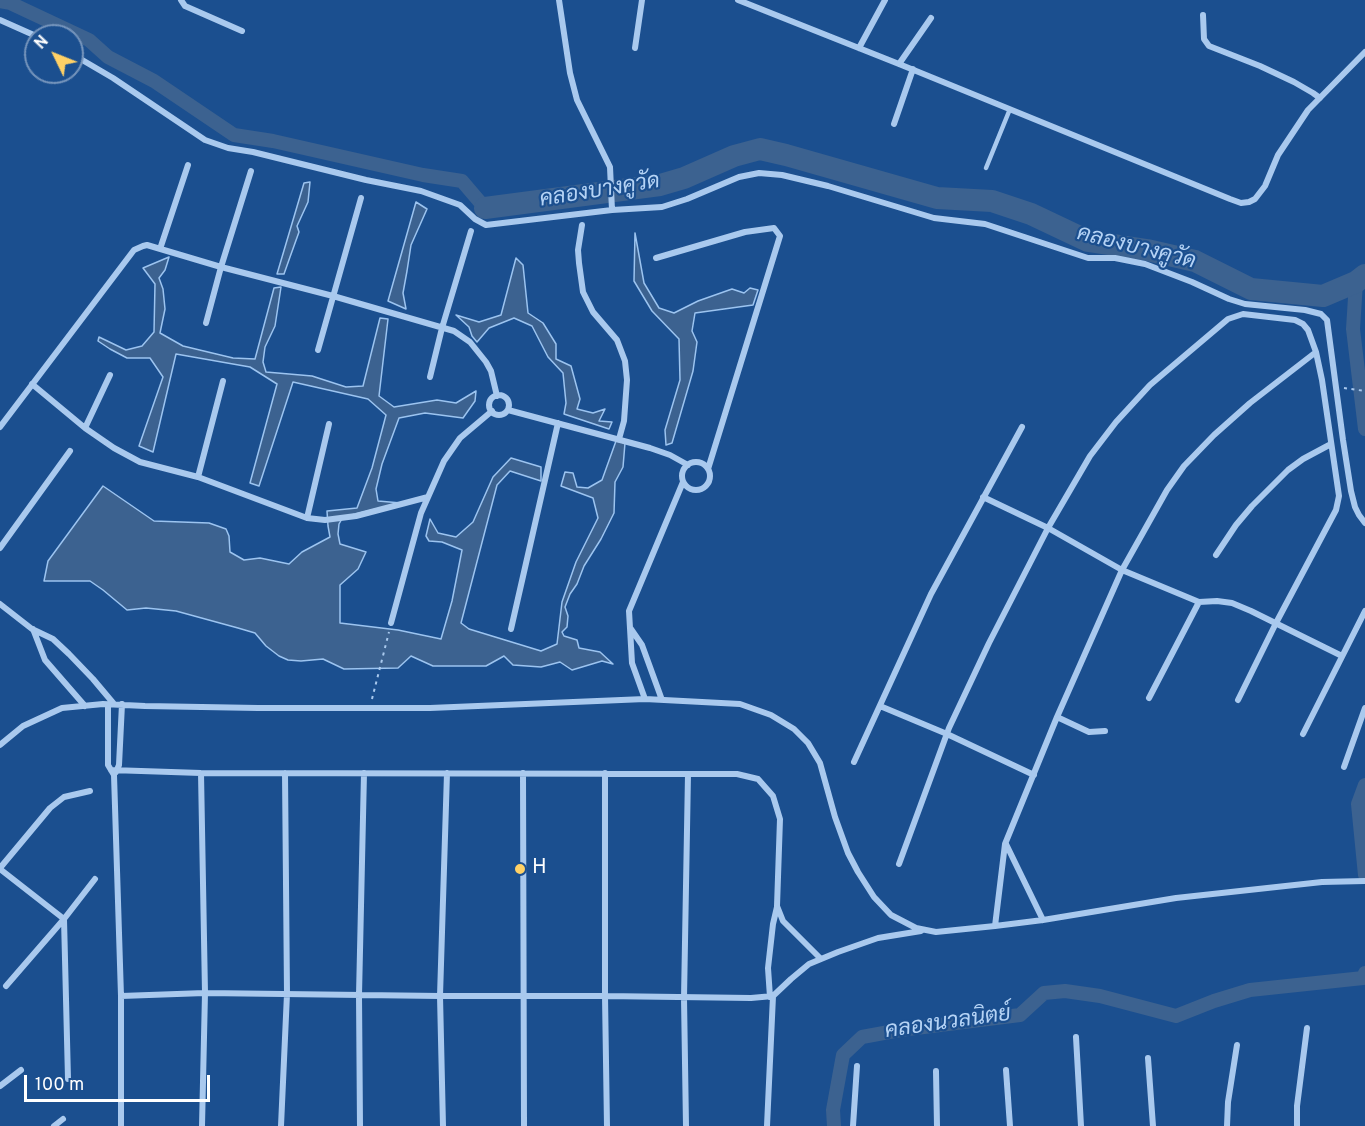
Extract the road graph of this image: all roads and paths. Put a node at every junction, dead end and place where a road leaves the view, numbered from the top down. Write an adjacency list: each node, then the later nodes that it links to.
1 (181, 0): 10 (street)
2 (559, 0): 24 (street)
3 (642, 0): 11 (street)
4 (738, 0): 12 (street)
5 (885, 0): 12 (street)
6 (1203, 15): 17 (street)
7 (931, 18): 15 (street)
8 (0, 20): 9 (street)
9 (24, 31)
10 (242, 31)
11 (635, 48)
12 (859, 48): 15 (street)
13 (1365, 52): 17 (street)
14 (84, 61): 24 (street)
15 (899, 64): 16 (street)
16 (913, 69): 18 (street); 19 (street)
17 (1320, 98): 18 (street)
18 (1010, 109): 21 (lane)
19 (894, 124)
20 (188, 165): 27 (street)
21 (986, 168)
22 (251, 171): 29 (street)
23 (361, 198): 30 (street)
24 (612, 210): 39 (street)
25 (582, 225): 49 (street)
26 (471, 231): 32 (street)
27 (160, 249): 29 (street); 38 (street)
28 (656, 258): 53 (street)
29 (222, 267): 30 (street); 31 (street)
30 (333, 296): 32 (street); 33 (street)
31 (206, 323)
32 (442, 328): 36 (street); 41 (street)
33 (318, 350)
34 (1316, 352): 50 (street); 60 (street); 63 (street)
35 (110, 375): 48 (street)
36 (430, 377)
37 (223, 381): 54 (street)
38 (32, 384): 46 (street); 48 (street)
39 (1336, 387): 40 (path); 59 (street)
40 (1365, 391)
41 (497, 396): 42 (street); 43 (street)
42 (508, 410): 43 (street); 44 (street)
43 (492, 411): 56 (street)
44 (558, 423): 49 (street); 71 (street)
45 (329, 424): 58 (street)
46 (0, 427)
47 (1022, 427): 57 (street)
48 (85, 428): 54 (street)
49 (620, 435): 52 (street)
50 (1331, 444): 62 (street); 67 (street)
51 (70, 451): 61 (street)
52 (688, 465): 53 (street); 55 (street)
53 (708, 469): 55 (street)
54 (198, 477): 58 (street)
55 (683, 482): 69 (street)
56 (428, 497): 58 (street); 68 (street)
57 (983, 497): 60 (street); 80 (street)
58 (307, 518)
59 (1365, 523)
60 (1048, 528): 63 (street); 85 (street)
61 (0, 548)
62 (1216, 555)
63 (1122, 570): 64 (street); 83 (street)
64 (1199, 602): 67 (street); 73 (street)
65 (0, 604): 70 (street)
66 (1365, 611): 72 (street)
67 (1276, 623): 72 (street); 76 (street)
68 (391, 624): 81 (path)
69 (631, 628): 74 (street); 75 (street)
70 (32, 629): 77 (street); 79 (street)
71 (511, 629)
72 (1342, 656): 86 (street)
73 (1149, 698)
74 (645, 699): 75 (street); 81 (street)
75 (662, 700): 111 (street)
76 (1238, 700)
77 (111, 704): 78 (street); 79 (street); 88 (street)
78 (122, 704): 81 (street); 89 (street)
79 (85, 706): 87 (street)
80 (880, 706): 85 (street); 90 (street)
81 (370, 708)
82 (1365, 708): 91 (street)
83 (1057, 717): 84 (street); 100 (street)
84 (1105, 731)
85 (947, 734): 100 (street); 103 (street)
86 (1303, 734)
87 (0, 745)
88 (107, 747): 89 (street); 92 (street)
89 (120, 747): 92 (street)
90 (854, 762)
91 (1344, 767)
92 (114, 772): 93 (street); 117 (street)
93 (201, 773): 94 (street); 114 (street)
94 (285, 773): 95 (street); 115 (street)
95 (364, 773): 96 (street); 116 (street)
96 (447, 773): 97 (street); 118 (street)
97 (523, 773): 98 (street); 119 (street)
98 (605, 774): 99 (street); 120 (street)
99 (688, 774): 107 (street); 122 (street)
100 (1034, 775): 102 (street)
101 (90, 791): 104 (street)
102 (1005, 844): 109 (street); 110 (street)
103 (899, 864)
104 (0, 869): 108 (street)
105 (96, 879): 108 (street)
106 (1365, 881): 109 (street)
107 (777, 906): 112 (street); 121 (street)
108 (63, 919): 113 (street); 131 (street)
109 (1043, 920): 110 (street)
110 (995, 926): 111 (street)
111 (926, 930): 112 (street)
112 (820, 959): 121 (street)
113 (6, 986)
114 (205, 993): 115 (street); 117 (street); 136 (street)
115 (287, 994): 116 (street); 137 (street)
116 (359, 995): 118 (street); 138 (street)
117 (121, 996): 135 (street)
118 (441, 996): 119 (street); 139 (street)
119 (523, 996): 120 (street); 140 (street)
120 (605, 996): 122 (street); 141 (street)
121 (772, 997): 122 (street); 143 (street)
122 (684, 998): 142 (street)
123 (1307, 1028): 150 (street)
124 (1076, 1037): 147 (street)
125 (1237, 1045): 149 (street)
126 (1148, 1058): 148 (street)
127 (857, 1066): 144 (street)
128 (21, 1070): 132 (street)
129 (1006, 1070): 146 (street)
130 (936, 1071): 145 (street)
131 (68, 1079)
132 (0, 1086)
133 (63, 1119): 134 (street)
134 (54, 1126)
135 (121, 1126)
136 (202, 1126)
137 (282, 1126)
138 (360, 1126)
139 (443, 1126)
140 (524, 1126)
141 (607, 1126)
142 (686, 1126)
143 (766, 1126)
144 (853, 1126)
145 (937, 1126)
146 (1010, 1126)
147 (1081, 1126)
148 (1153, 1126)
149 (1227, 1126)
150 (1298, 1126)

